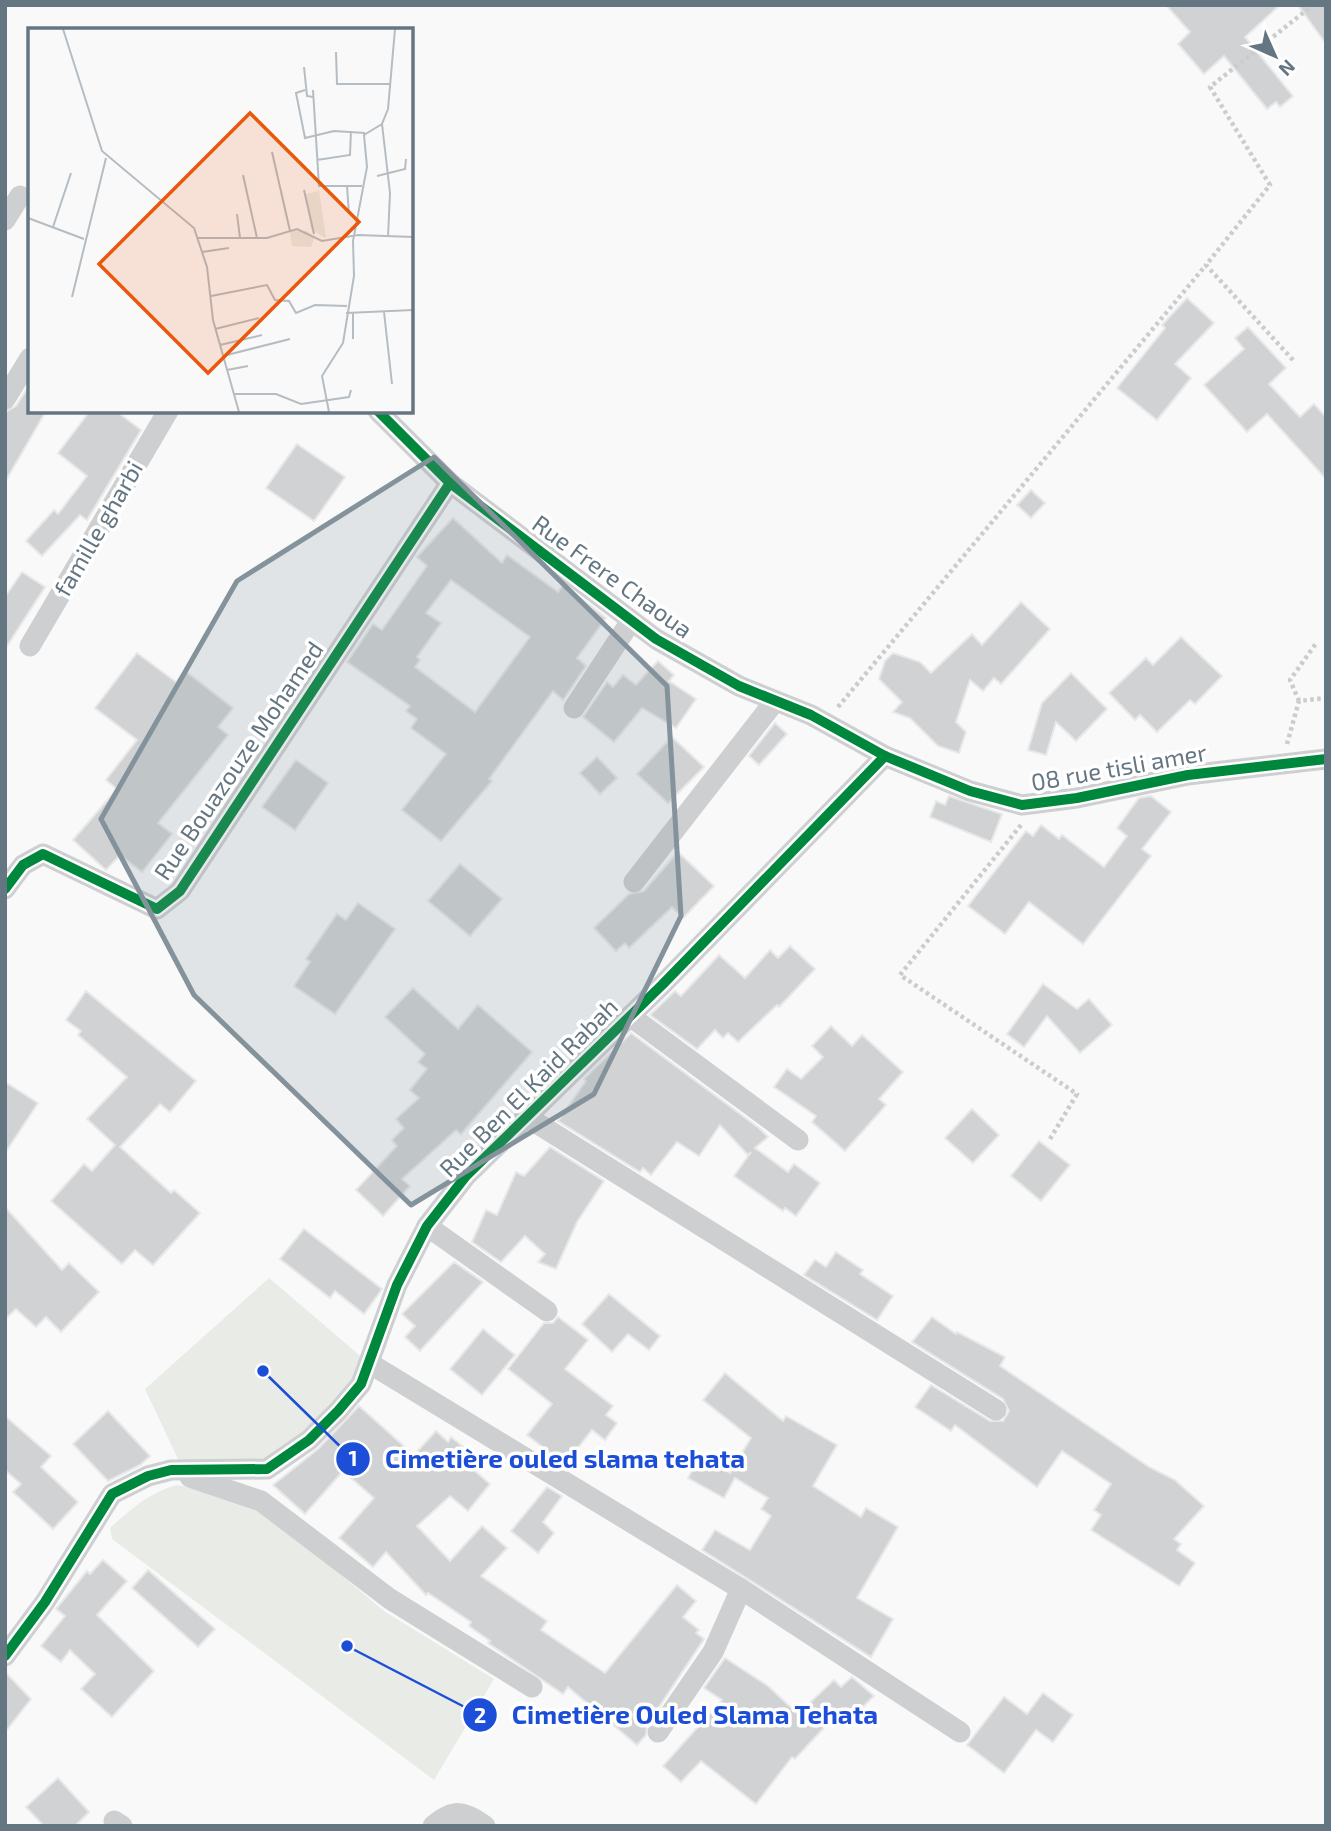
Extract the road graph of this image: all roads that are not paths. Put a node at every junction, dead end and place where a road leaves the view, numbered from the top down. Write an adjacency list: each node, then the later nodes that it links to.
1 (18, 195): 2 (street)
2 (5, 220)
3 (28, 361): 4 (street)
4 (5, 399)
5 (167, 413): 9 (street, famille gharbi)
6 (380, 413): 7 (street, Rue Frere Chaoua)
7 (450, 483): 8 (street, Rue Frere Chaoua); 15 (street, Rue Bouazouze Mohamed)
8 (631, 621): 10 (street, Rue Frere Chaoua); 11 (street)
9 (30, 646)
10 (775, 701): 12 (street, Rue Frere Chaoua); 14 (street)
11 (574, 708)
12 (885, 756): 13 (street, 08 rue tisli amer); 16 (street, Rue Ben El Kaid Rabah)
13 (1326, 759)
14 (634, 882)
15 (5, 889)
16 (631, 1016): 17 (street, Rue Ben El Kaid Rabah); 18 (street)
17 (527, 1117): 19 (street, Rue Ben El Kaid Rabah); 22 (street)
18 (798, 1140)
19 (427, 1226): 20 (street); 21 (street, Rue Ben El Kaid Rabah)
20 (547, 1311)
21 (369, 1363): 23 (street, Rue Ben El Kaid Rabah); 24 (street)
22 (996, 1410)
23 (171, 1471): 25 (street, Rue Ben El Kaid Rabah); 26 (street)
24 (741, 1589): 27 (street); 28 (street)
25 (5, 1656)
26 (532, 1688)
27 (657, 1732)
28 (960, 1732)
29 (433, 1826): 30 (street)
30 (485, 1826)

